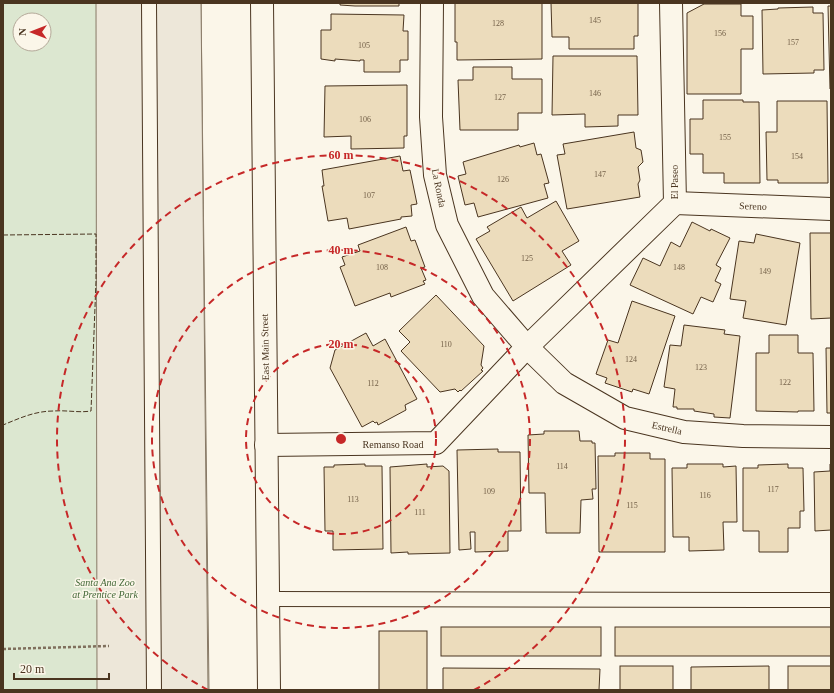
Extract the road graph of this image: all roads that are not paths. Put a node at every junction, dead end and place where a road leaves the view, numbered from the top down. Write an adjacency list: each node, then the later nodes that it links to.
1 (149, 3): 12 (lane)
2 (262, 3): 9 (street, East Main Street)
3 (432, 3): 7 (street, La Ronda)
4 (671, 3): 5 (street, El Paseo)
5 (675, 203): 6 (street, Sereno); 7 (street, El Paseo)
6 (831, 209)
7 (527, 347): 8 (street, Estrella); 9 (street, Remanso Road)
8 (831, 437)
9 (266, 445): 10 (street, East Main Street)
10 (268, 598): 11 (lane); 13 (street, East Main Street)
11 (831, 600)
12 (154, 690)
13 (269, 690)

